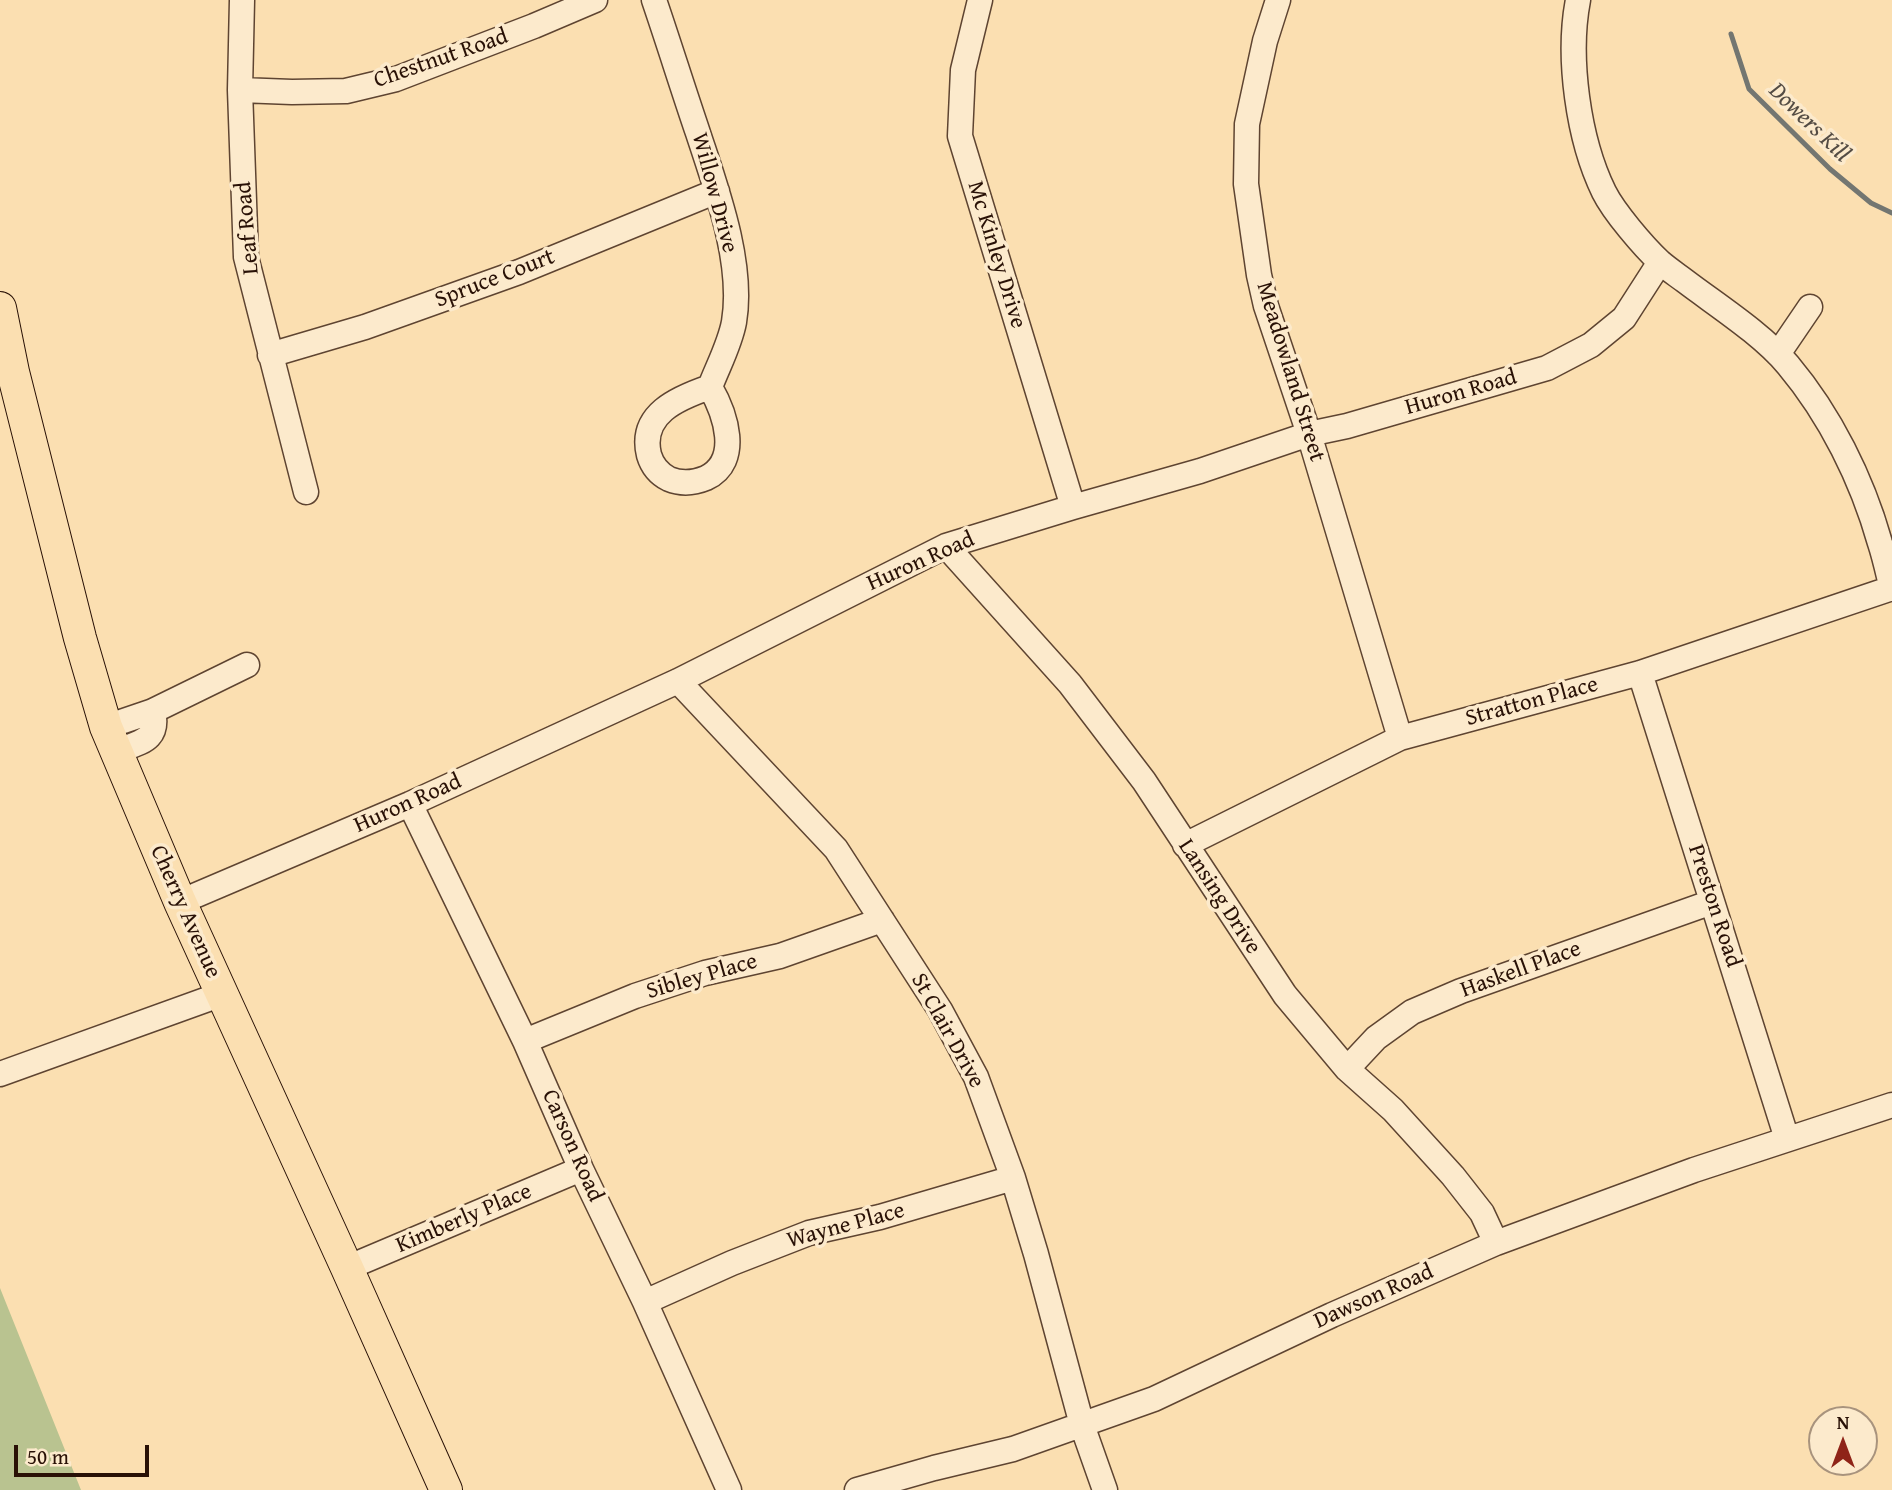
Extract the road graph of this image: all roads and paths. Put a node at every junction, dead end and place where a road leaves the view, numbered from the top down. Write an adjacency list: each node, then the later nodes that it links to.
1 (242, 0): 7 (street, Leaf Road)
2 (595, 0): 7 (street, Chestnut Road)
3 (654, 0): 8 (street, Willow Drive)
4 (980, 0): 17 (street, Mc Kinley Drive)
5 (1278, 0): 15 (street, Meadowland Street)
6 (1578, 0): 9 (street)
7 (240, 90): 13 (street, Leaf Road)
8 (717, 191): 13 (street, Spruce Court); 14 (street, Willow Drive)
9 (1660, 262): 12 (street); 15 (street, Huron Road)
10 (1810, 307): 12 (street)
11 (0, 308): 24 (main road, Cherry Avenue)
12 (1777, 354): 19 (street)
13 (270, 355): 16 (street, Leaf Road)
14 (710, 387)
15 (1309, 434): 17 (street, Huron Road); 23 (street, Meadowland Street)
16 (306, 492)
17 (1073, 507): 18 (street, Huron Road)
18 (946, 546): 22 (street, Huron Road); 26 (street, Lansing Drive)
19 (1892, 588): 21 (street, Stratton Place)
20 (247, 665): 24 (street)
21 (1640, 673): 23 (street, Stratton Place); 28 (street, Preston Road)
22 (678, 681): 25 (street, Huron Road); 29 (street, St Clair Drive)
23 (1400, 738): 26 (street, Stratton Place)
24 (110, 740): 27 (main road, Cherry Avenue)
25 (410, 804): 27 (street, Huron Road); 31 (street, Carson Road)
26 (1185, 845): 32 (street, Lansing Drive)
27 (180, 902): 30 (main road, Cherry Avenue)
28 (1712, 902): 32 (street, Haskell Place); 35 (street, Preston Road)
29 (882, 920): 31 (street, Sibley Place); 37 (street, St Clair Drive)
30 (222, 994): 33 (street); 39 (main road, Cherry Avenue)
31 (525, 1041): 36 (street, Carson Road)
32 (1347, 1069): 38 (street, Lansing Drive)
33 (0, 1073)
34 (1892, 1105): 35 (street, Dawson Road)
35 (1787, 1139): 38 (street, Dawson Road)
36 (581, 1169): 39 (street, Kimberly Place); 40 (street, Carson Road)
37 (1013, 1178): 40 (street, Wayne Place); 41 (street, St Clair Drive)
38 (1496, 1243): 41 (street, Dawson Road)
39 (347, 1268): 42 (main road, Cherry Avenue)
40 (645, 1301): 43 (street, Carson Road)
41 (1082, 1424): 44 (street, Dawson Road); 45 (street, St Clair Drive)
42 (446, 1490)
43 (729, 1490)
44 (857, 1490)
45 (1105, 1490)

